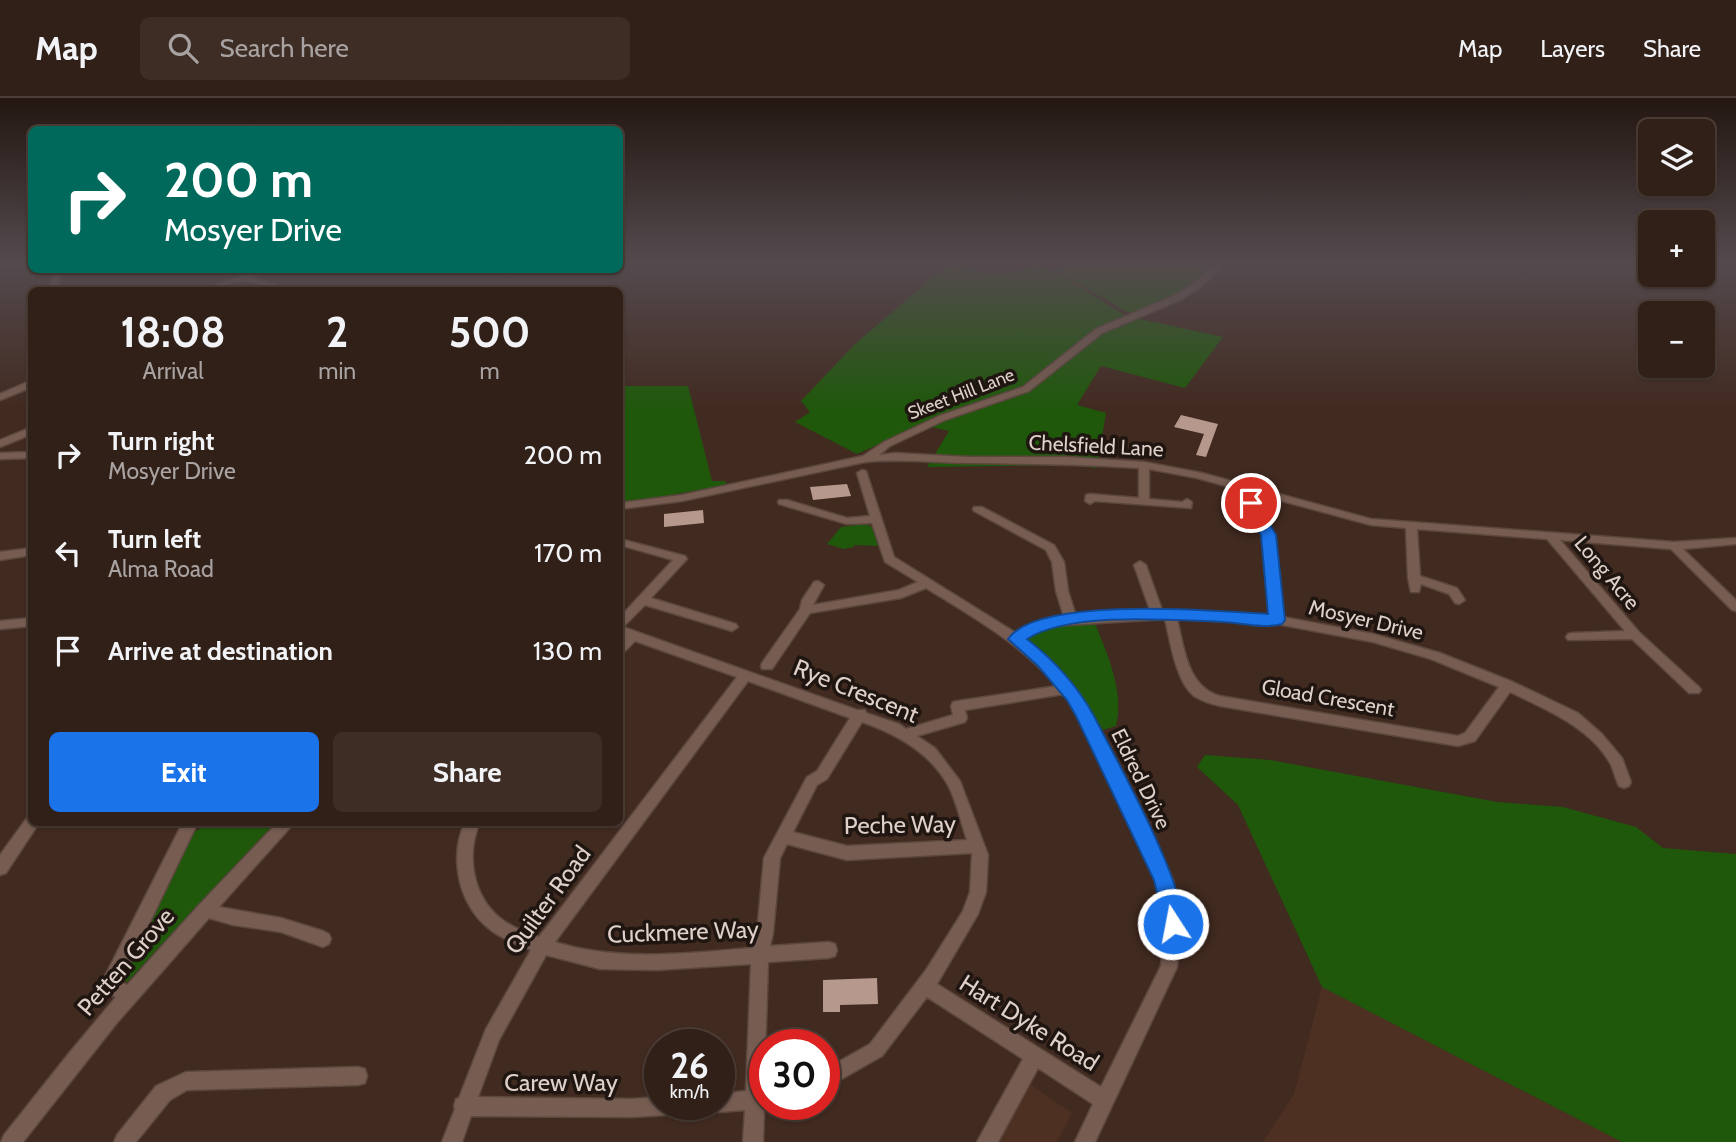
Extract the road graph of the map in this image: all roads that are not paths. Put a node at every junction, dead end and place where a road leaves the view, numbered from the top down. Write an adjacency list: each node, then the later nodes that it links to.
1 (1146, 312): 6 (street, Skeet Hill Lane)
2 (28, 385): 3 (street)
3 (0, 397)
4 (28, 432): 5 (street)
5 (0, 444)
6 (887, 444): 9 (street); 11 (street, Skeet Hill Lane)
7 (28, 455): 8 (street)
8 (0, 456)
9 (895, 456): 10 (street, Chelsfield Lane); 11 (street, Chelsfield Lane)
10 (1144, 465): 12 (street, Chelsfield Lane); 15 (street)
11 (864, 466): 17 (street, Chelsfield Lane); 19 (street, Eldred Drive)
12 (1256, 492): 20 (street, Chelsfield Lane); 37 (street)
13 (783, 502): 19 (street)
14 (1090, 502): 15 (street)
15 (1144, 502): 16 (street)
16 (1187, 502)
17 (623, 506)
18 (978, 509): 36 (street)
19 (877, 519): 29 (street, Eldred Drive)
20 (1411, 526): 21 (street, Chelsfield Lane); 32 (street)
21 (1549, 535): 24 (street, Chelsfield Lane); 43 (street, Long Acre)
22 (1736, 541): 24 (street, Chelsfield Lane)
23 (623, 543): 27 (street)
24 (1674, 545): 33 (street)
25 (28, 552): 26 (street)
26 (0, 556)
27 (681, 559): 31 (street)
28 (1140, 565): 35 (street, Gload Crescent)
29 (927, 583): 34 (street); 45 (street, Eldred Drive)
30 (818, 585): 34 (street)
31 (643, 600): 38 (street); 41 (street)
32 (1459, 600)
33 (1736, 607)
34 (806, 610): 46 (street)
35 (1164, 614): 36 (street, Mosyer Drive); 37 (street, Mosyer Drive); 48 (street, Gload Crescent)
36 (1071, 618): 45 (street, Mosyer Drive)
37 (1277, 620): 48 (street, Mosyer Drive)
38 (623, 621)
39 (28, 622): 40 (street)
40 (0, 625)
41 (732, 627)
42 (626, 634): 47 (street, Rye Crescent)
43 (1635, 635): 44 (street, Long Acre); 50 (street, Long Acre)
44 (1572, 637)
45 (1016, 639): 49 (street, Eldred Drive)
46 (766, 666)
47 (746, 675): 51 (street, Rye Crescent); 63 (street, Quilter Road)
48 (1508, 685): 53 (street, Mosyer Drive)
49 (1068, 689): 52 (street); 72 (street, Eldred Drive)
50 (1694, 690)
51 (860, 714): 52 (street, Rye Crescent); 58 (street)
52 (905, 734): 59 (street, Rye Crescent)
53 (1624, 782)
54 (29, 826): 60 (street)
55 (189, 826): 67 (street)
56 (284, 826): 61 (street, Petten Grove)
57 (471, 826): 63 (street, Cuckmere Way)
58 (783, 836): 59 (street, Peche Way); 65 (street)
59 (978, 846): 66 (street, Rye Crescent)
60 (0, 867)
61 (205, 910): 62 (street); 67 (street, Petten Grove)
62 (323, 939)
63 (542, 946): 65 (street, Cuckmere Way); 73 (street, Quilter Road)
64 (829, 950): 65 (street, Cuckmere Way)
65 (760, 954): 68 (street)
66 (925, 986): 69 (street, Hart Dyke Road); 70 (street, Rye Crescent)
67 (130, 994): 76 (street, Petten Grove)
68 (759, 1029)
69 (1035, 1056): 72 (street, Hart Dyke Road); 80 (street)
70 (840, 1071)
71 (358, 1076): 77 (street)
72 (1106, 1101): 81 (street, Eldred Drive)
73 (463, 1106): 74 (street, Carew Way); 78 (street, Quilter Road)
74 (644, 1107)
75 (756, 1120): 79 (street)
76 (11, 1142)
77 (124, 1142)
78 (452, 1142)
79 (753, 1142)
80 (987, 1142)
81 (1085, 1142)

